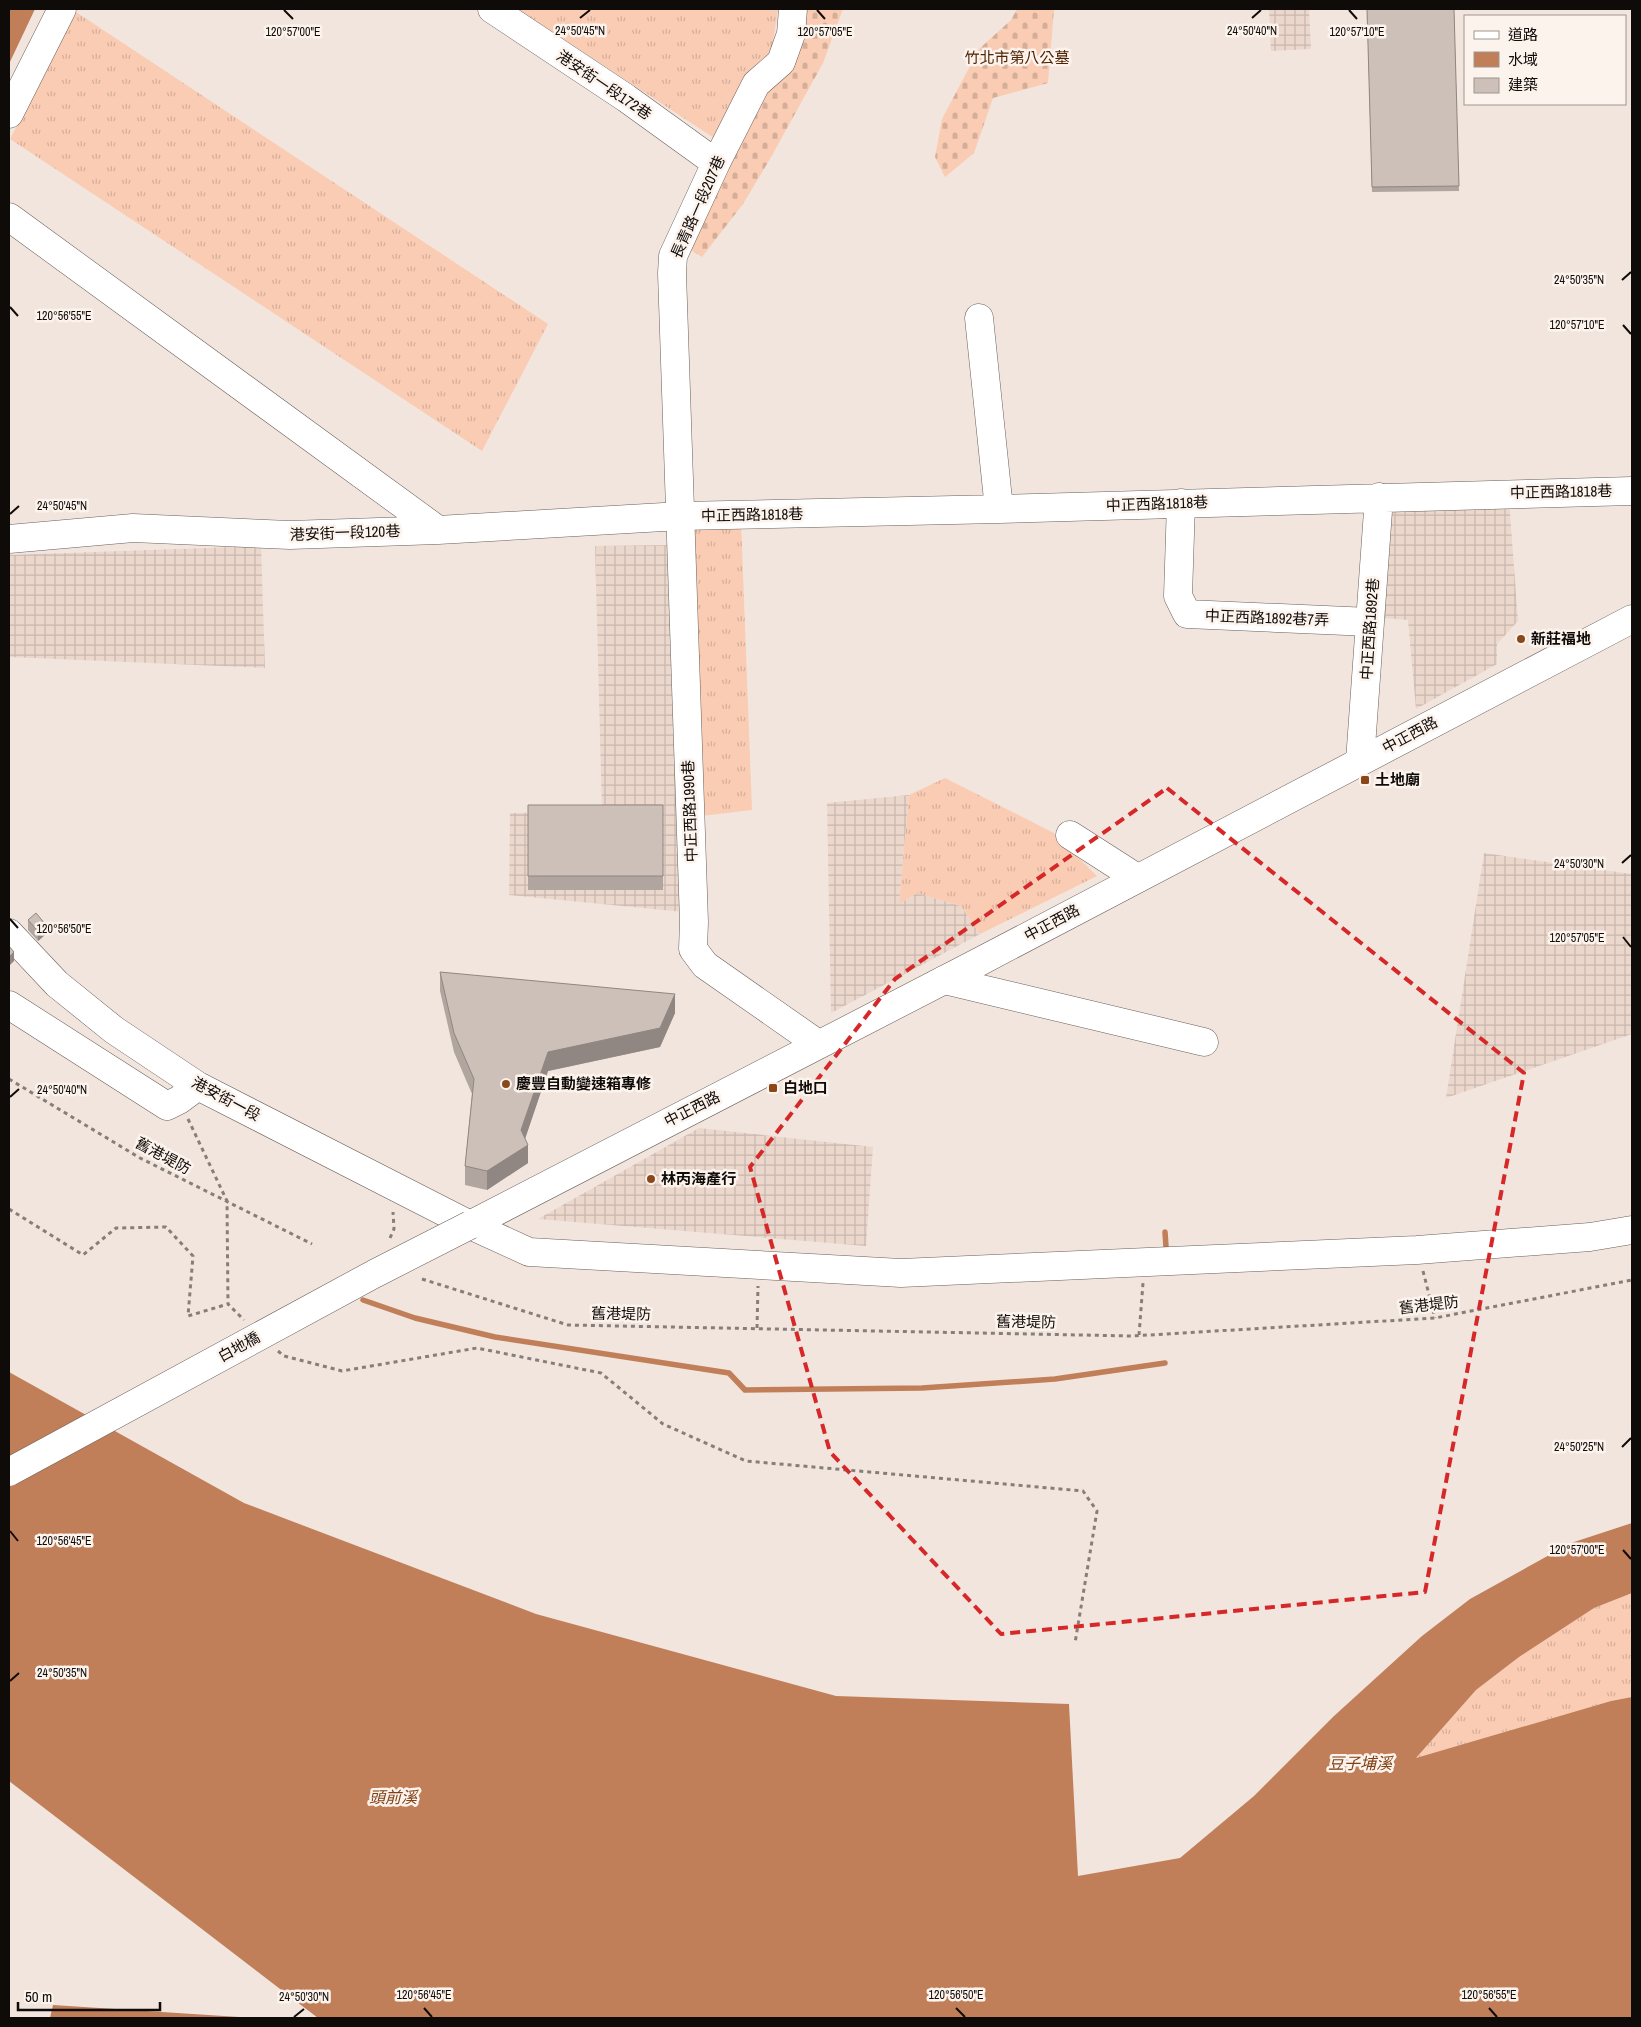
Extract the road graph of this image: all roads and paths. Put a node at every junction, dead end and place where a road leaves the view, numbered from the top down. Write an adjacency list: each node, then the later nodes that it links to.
1 (62, 9): 4 (street)
2 (492, 9): 5 (street, 港安街一段172巷)
3 (793, 9): 5 (street, 長青路一段207巷)
4 (9, 114)
5 (716, 163): 12 (street, 長青路一段207巷)
6 (9, 217): 13 (street)
7 (979, 318): 11 (street)
8 (1632, 491): 9 (street, 中正西路1818巷)
9 (1380, 497): 10 (street, 中正西路1818巷); 16 (street, 中正西路1892巷)
10 (1181, 503): 11 (street, 中正西路1818巷); 16 (street, 中正西路1892巷7弄)
11 (999, 509): 12 (street, 中正西路1818巷)
12 (681, 516): 13 (street, 港安街一段120巷); 24 (street, 中正西路1990巷)
13 (438, 530): 14 (street, 港安街一段120巷)
14 (9, 539)
15 (1632, 619): 17 (street, 中正西路)
16 (1370, 622): 17 (street, 中正西路1892巷)
17 (1360, 761): 19 (street, 中正西路)
18 (1070, 835): 19 (street)
19 (1137, 878): 21 (street, 中正西路)
20 (9, 934): 26 (street, 港安街一段)
21 (944, 980): 23 (street); 24 (street, 中正西路)
22 (9, 1005): 26 (street)
23 (1204, 1042)
24 (818, 1044): 29 (street, 中正西路)
25 (9, 1080): 27 (path, 舊港堤防)
26 (189, 1093): 27 (path); 29 (street, 港安街一段)
27 (227, 1201): 31 (path, 舊港堤防); 37 (path)
28 (9, 1209): 37 (path)
29 (470, 1225): 34 (street, 港安街一段); 43 (street, 白地橋, bridge)
30 (1632, 1230): 32 (street, 港安街一段)
31 (312, 1244)
32 (1417, 1250): 33 (street, 港安街一段); 38 (path)
33 (1144, 1263): 34 (street, 港安街一段); 41 (path)
34 (758, 1265): 40 (path)
35 (422, 1279): 40 (path, 舊港堤防)
36 (1632, 1280): 38 (path, 舊港堤防)
37 (228, 1304): 39 (path)
38 (1435, 1318): 41 (path, 舊港堤防)
39 (249, 1324)
40 (757, 1328): 41 (path, 舊港堤防)
41 (1139, 1335)
42 (277, 1350): 44 (path)
43 (9, 1472)
44 (1075, 1643)

